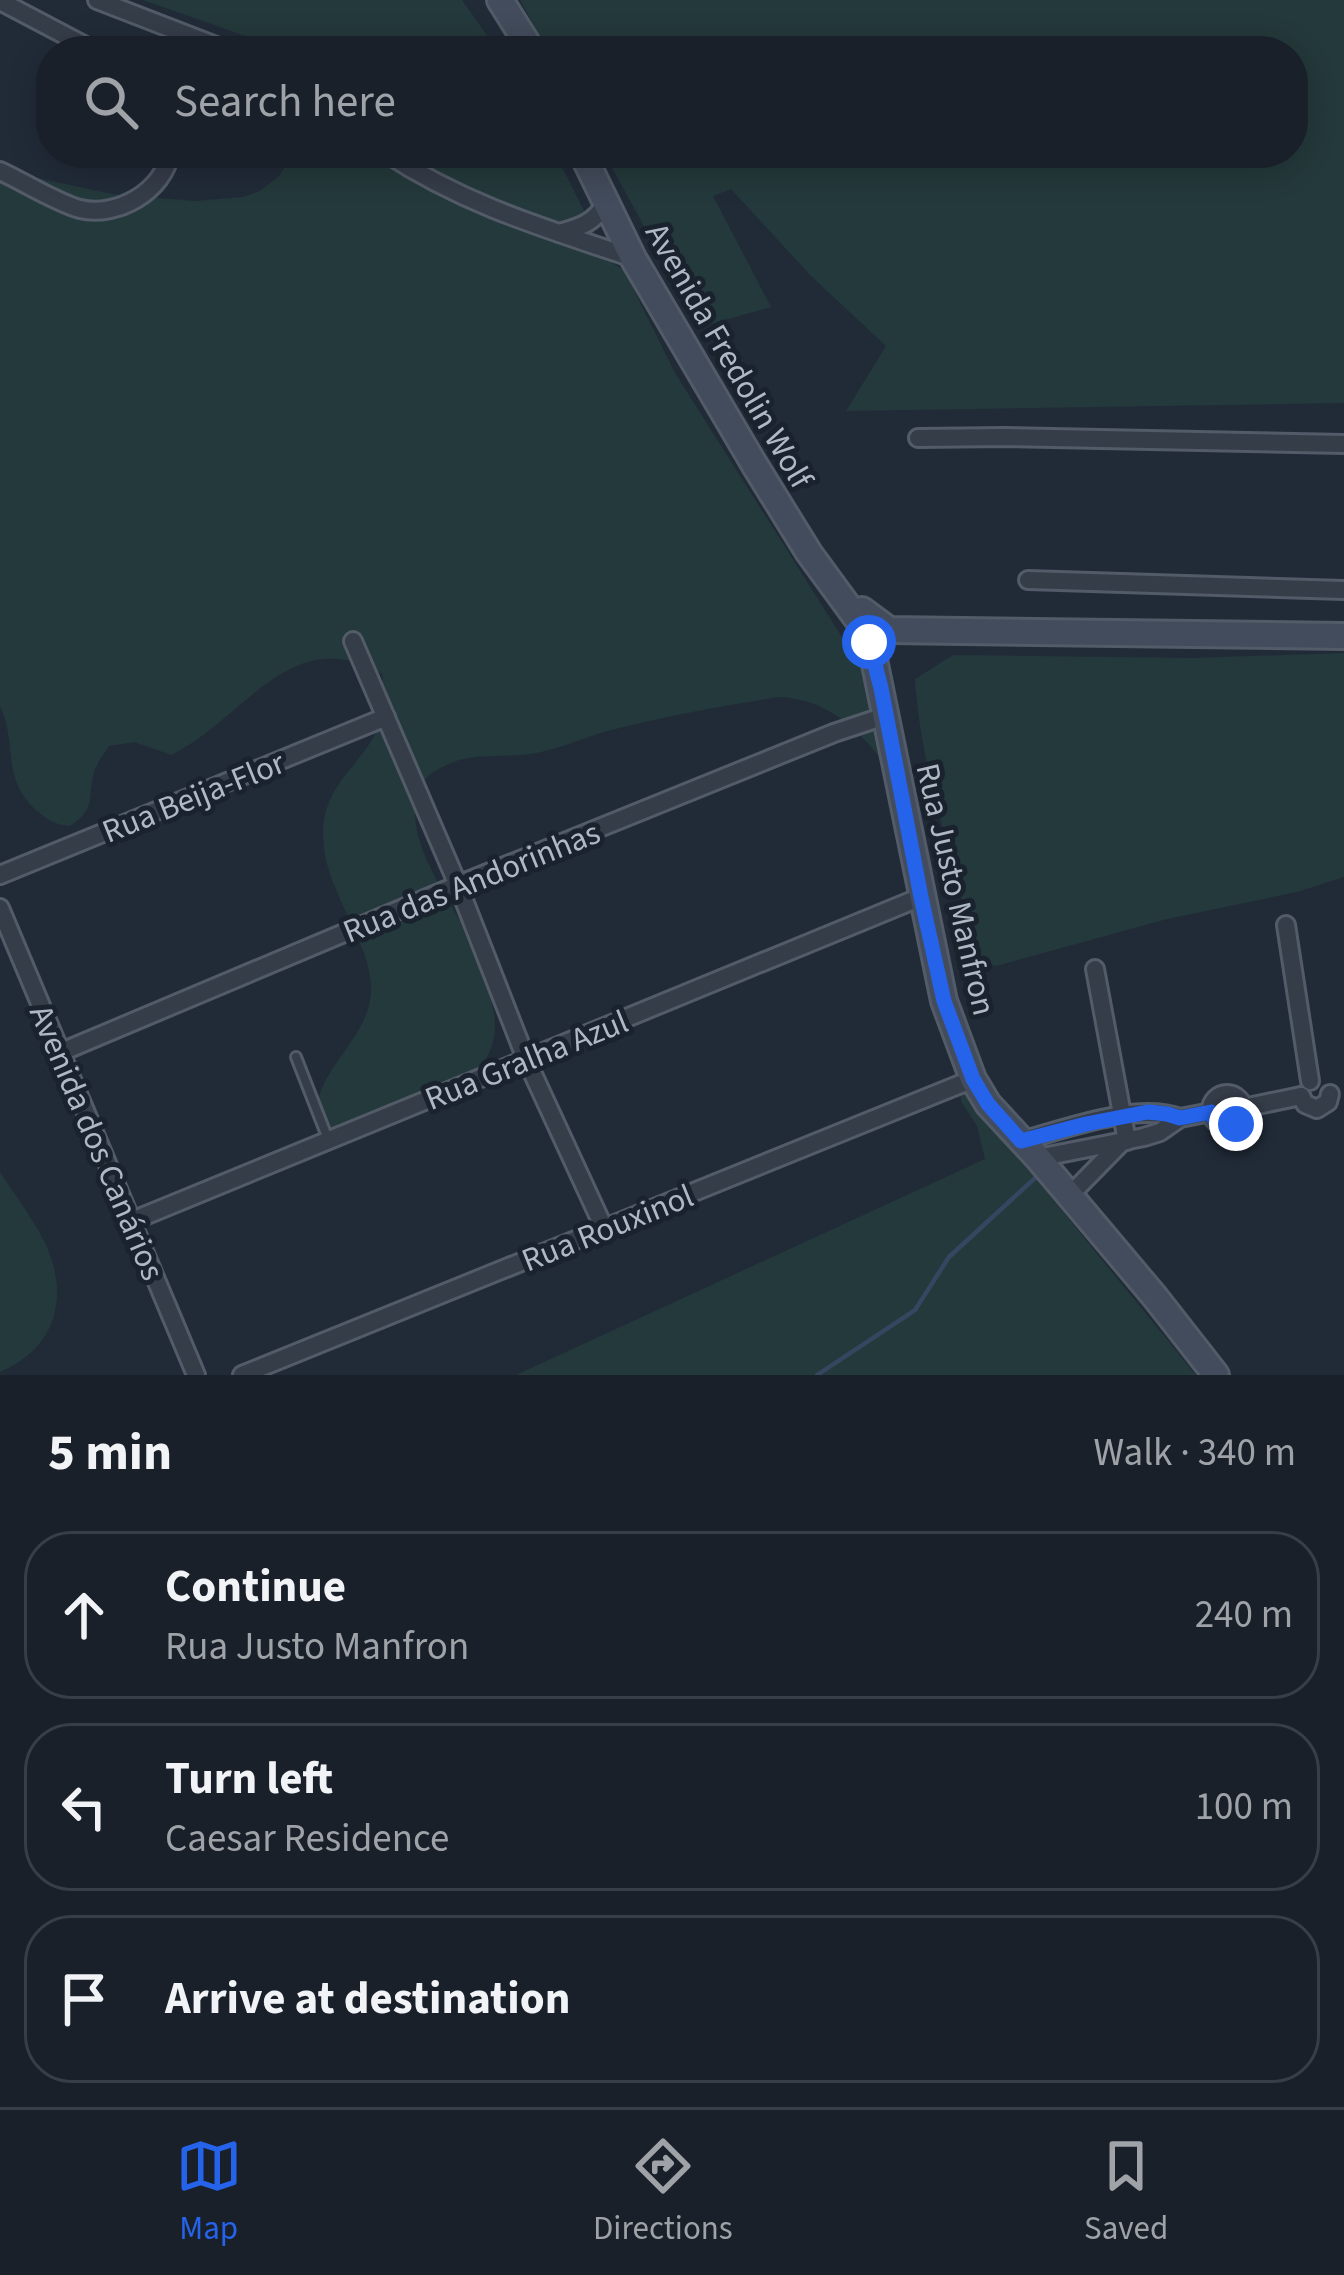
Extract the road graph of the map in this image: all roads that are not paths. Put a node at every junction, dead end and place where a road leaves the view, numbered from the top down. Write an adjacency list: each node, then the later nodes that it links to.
1 (97, 0): 5 (street)
2 (500, 0): 6 (main road)
3 (0, 1): 4 (street)
4 (66, 36)
5 (190, 36)
6 (523, 36)
7 (166, 168): 10 (street)
8 (409, 168): 12 (street)
9 (589, 168): 11 (main road, Avenida Fredolin Wolf)
10 (0, 171)
11 (606, 204): 12 (street); 13 (main road, Avenida Fredolin Wolf)
12 (558, 233): 13 (street)
13 (633, 258): 19 (main road, Avenida Fredolin Wolf)
14 (918, 438): 15 (street)
15 (1344, 443)
16 (1028, 580): 17 (street)
17 (1344, 590)
18 (1344, 636): 19 (main road)
19 (882, 638): 21 (main road, Rua Justo Manfron)
20 (353, 641): 22 (street)
21 (885, 716): 24 (street, Rua das Andorinhas); 25 (main road, Rua Justo Manfron)
22 (386, 717): 23 (street, Rua Beija-Flor); 24 (street)
23 (0, 875)
24 (458, 885): 29 (street, Rua das Andorinhas); 31 (street)
25 (921, 897): 31 (street, Rua Gralha Azul); 32 (main road, Rua Justo Manfron)
26 (0, 908): 29 (street, Avenida dos Canários)
27 (1286, 925): 33 (street)
28 (1095, 969): 35 (street)
29 (59, 1053): 41 (street, Avenida dos Canários)
30 (296, 1058): 37 (lane)
31 (526, 1059): 37 (street, Rua Gralha Azul); 42 (street)
32 (973, 1079): 39 (main road, Rua Justo Manfron); 42 (street, Rua Rouxinol)
33 (1306, 1088): 34 (street); 36 (street)
34 (1337, 1093)
35 (1122, 1117): 36 (street); 38 (street); 39 (street)
36 (1180, 1118): 38 (street)
37 (328, 1141): 41 (street, Rua Gralha Azul)
38 (1124, 1141): 39 (street); 40 (street)
39 (1030, 1149): 40 (main road, Rua Justo Manfron)
40 (1070, 1195): 45 (main road, Rua Justo Manfron)
41 (132, 1221): 43 (street, Avenida dos Canários)
42 (604, 1228): 44 (street, Rua Rouxinol)
43 (196, 1375)
44 (242, 1375)
45 (1216, 1375)

